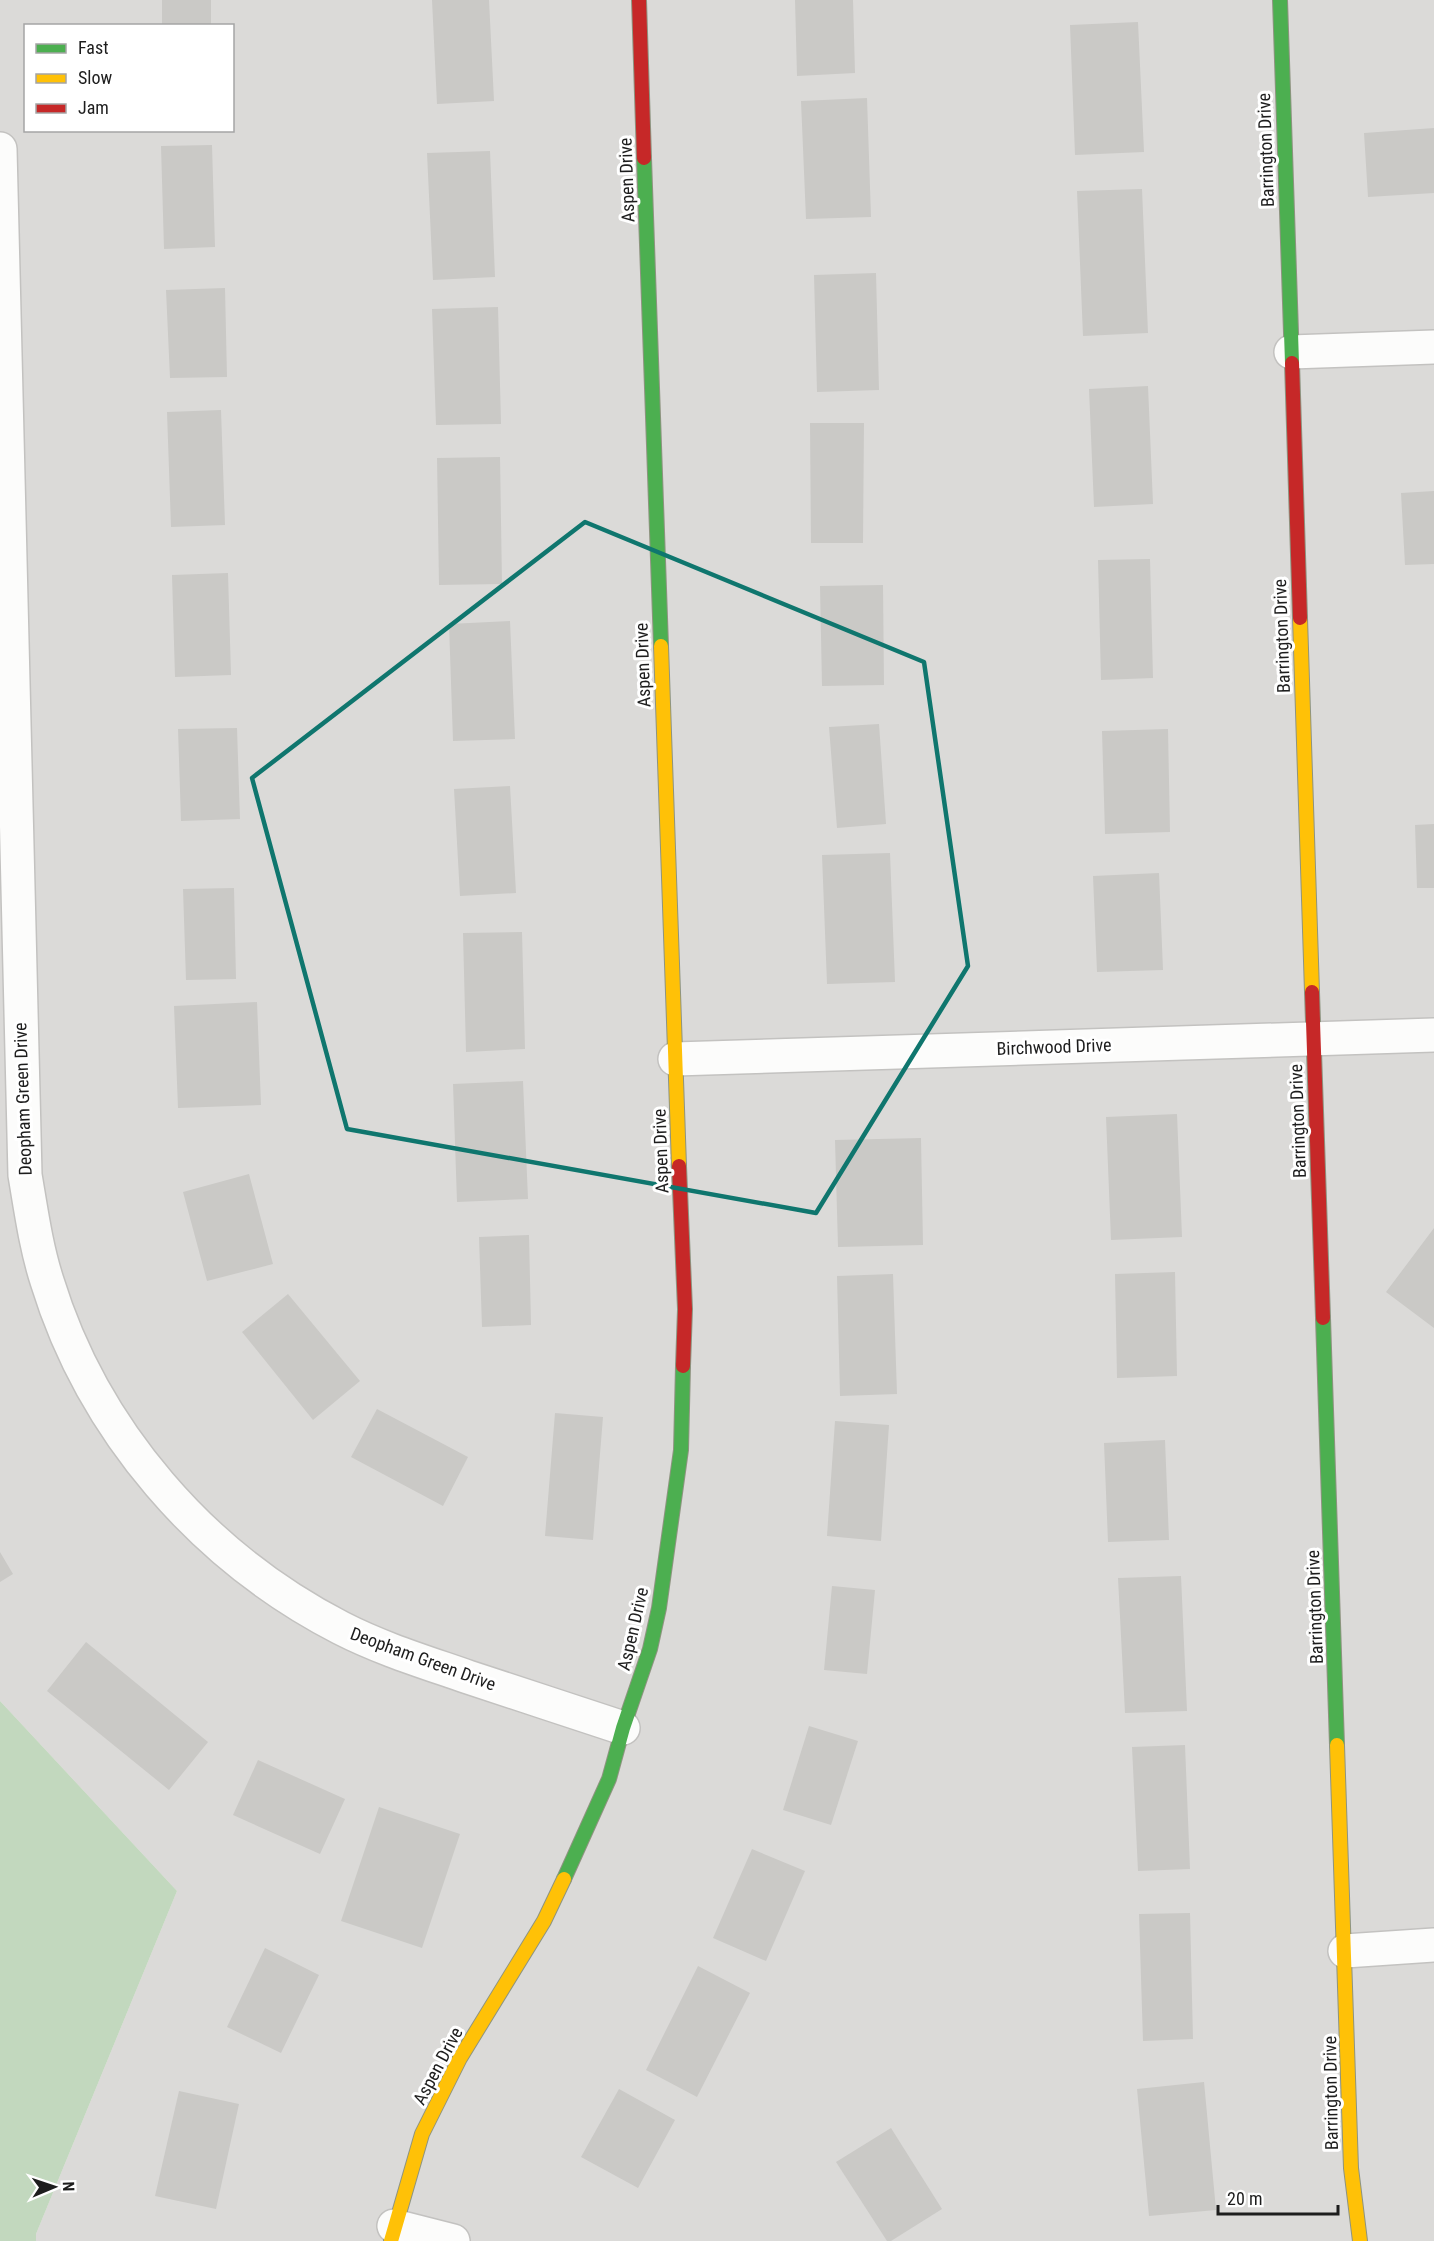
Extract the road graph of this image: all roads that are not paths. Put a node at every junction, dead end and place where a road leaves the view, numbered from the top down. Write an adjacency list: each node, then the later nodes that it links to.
1 (639, 0): 9 (street, Aspen Drive)
2 (1280, 0): 5 (street, Barrington Drive)
3 (0, 149): 6 (street, Deopham Green Drive)
4 (1434, 347): 5 (street)
5 (1290, 352): 8 (street, Barrington Drive)
6 (5, 598): 10 (street, Deopham Green Drive)
7 (1434, 1035): 8 (street, Birchwood Drive)
8 (1313, 1039): 9 (street, Birchwood Drive); 12 (street, Barrington Drive)
9 (675, 1059): 10 (street, Aspen Drive)
10 (623, 1728): 13 (street, Aspen Drive)
11 (1434, 1945): 12 (street)
12 (1345, 1951): 15 (street, Barrington Drive)
13 (393, 2234): 14 (street)
14 (453, 2241)
15 (1360, 2241)

